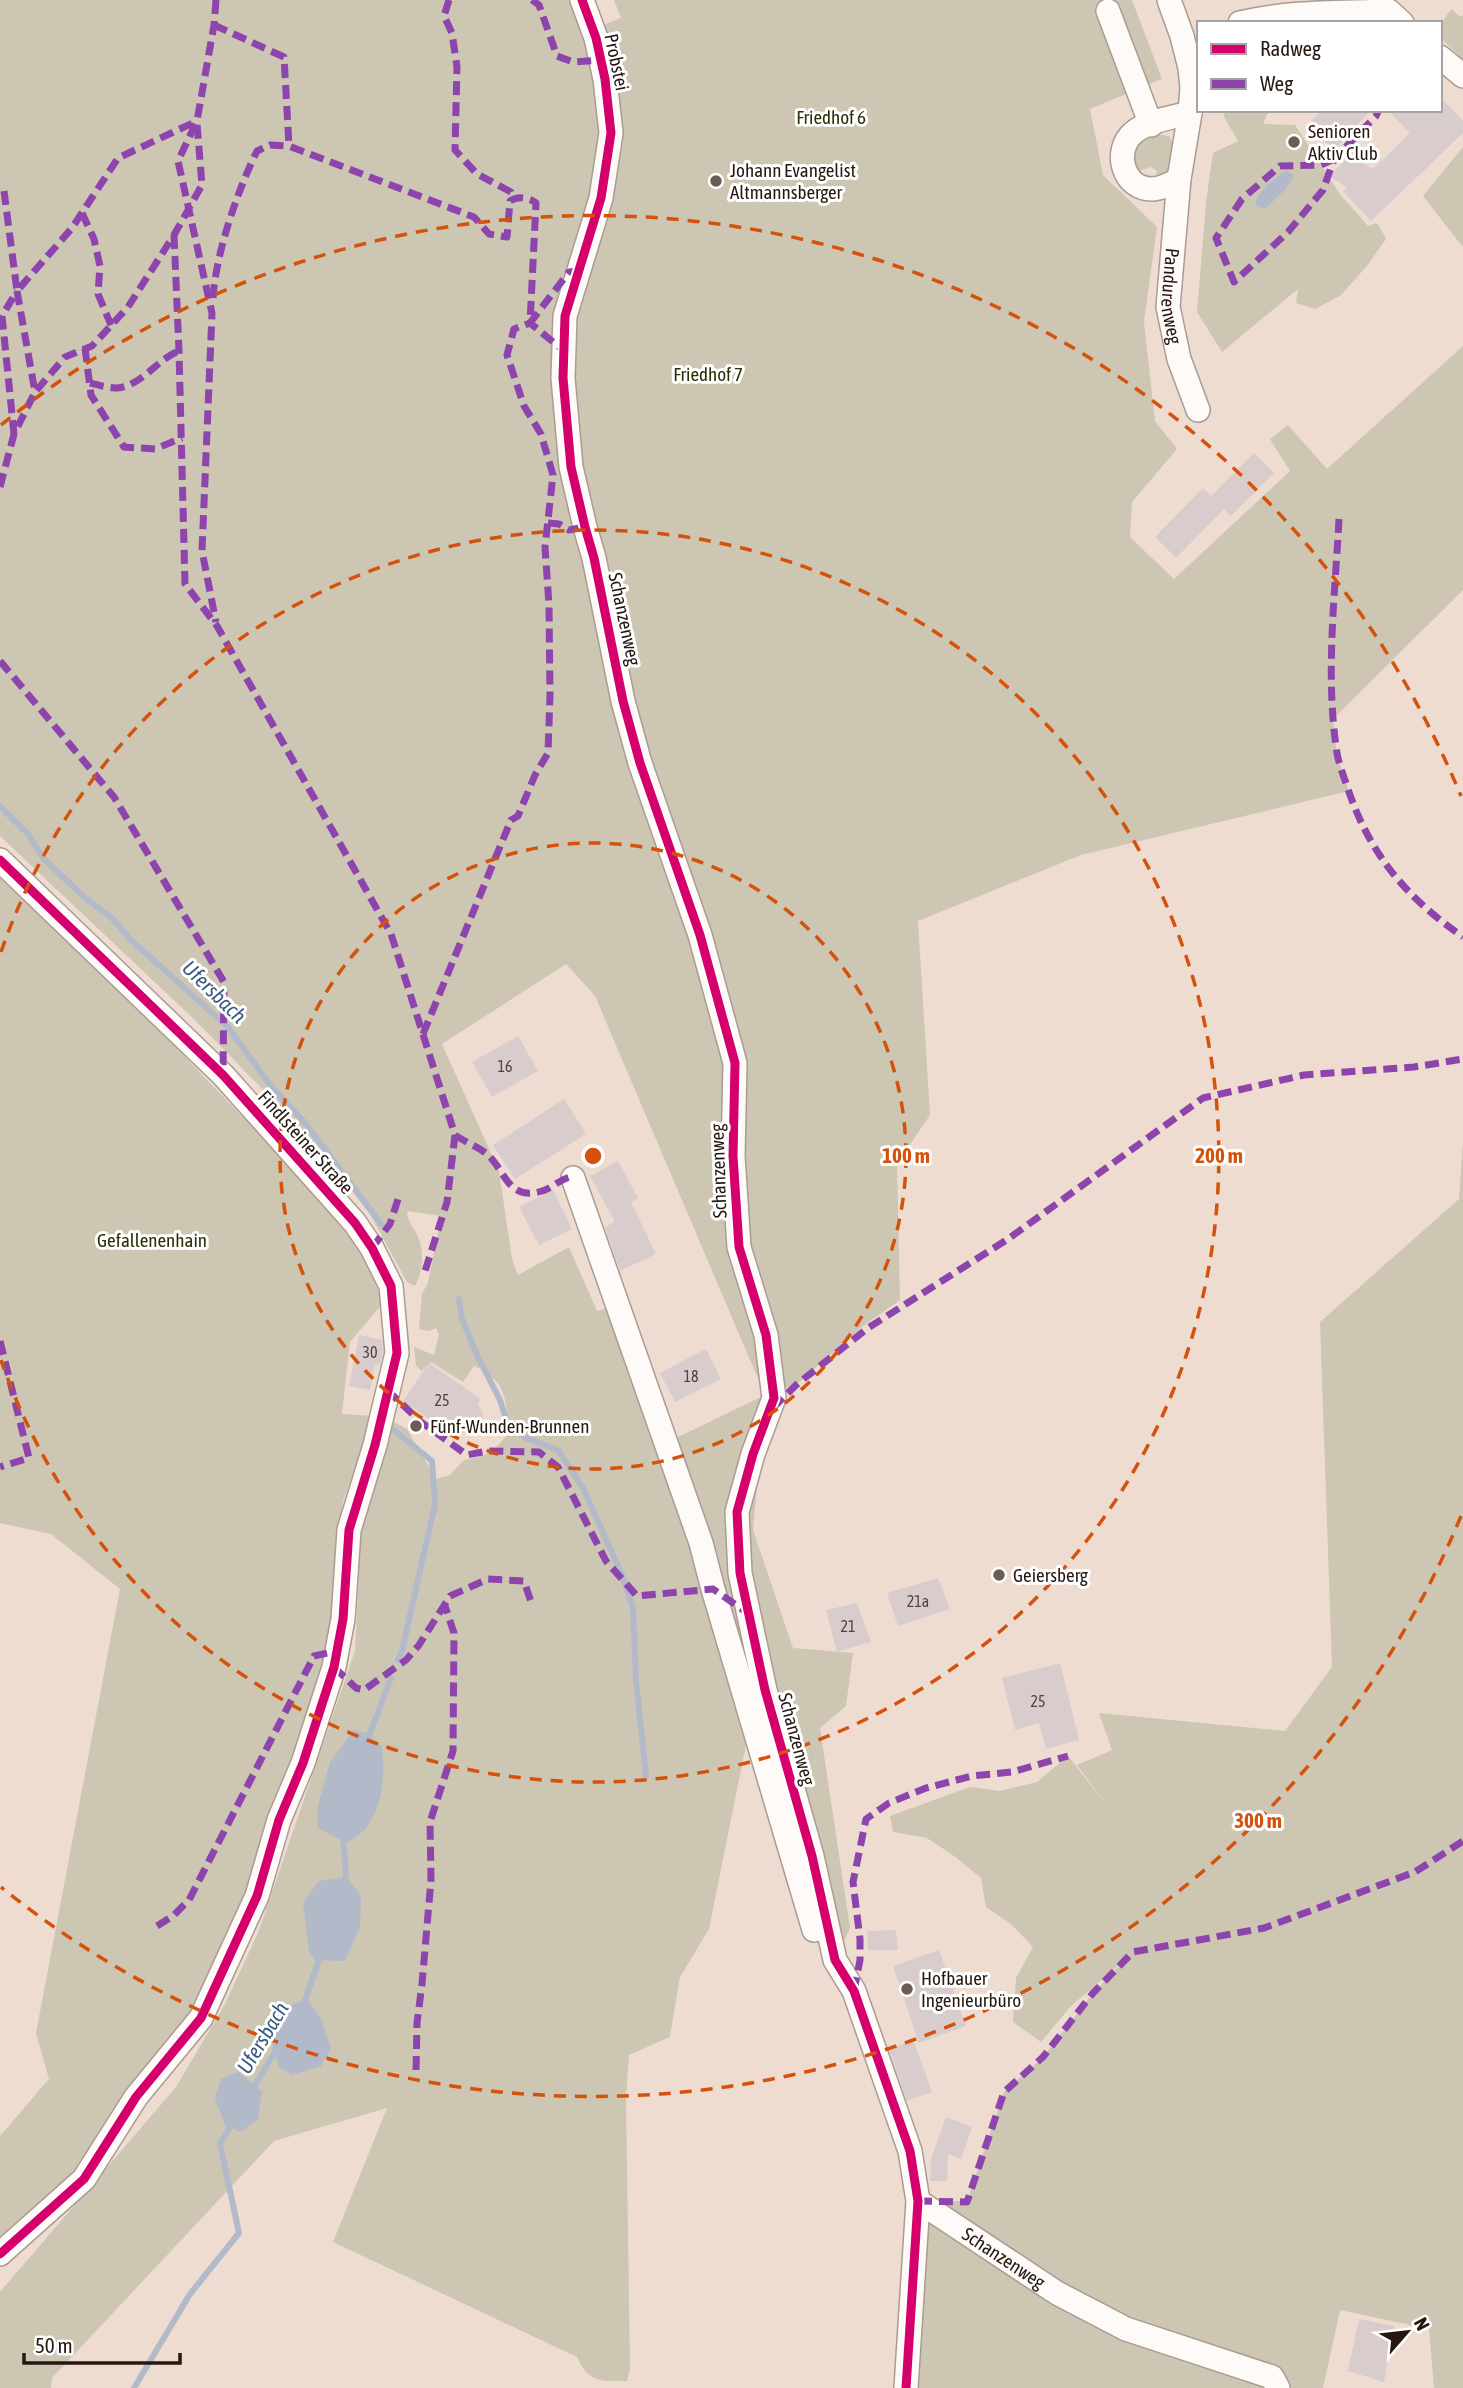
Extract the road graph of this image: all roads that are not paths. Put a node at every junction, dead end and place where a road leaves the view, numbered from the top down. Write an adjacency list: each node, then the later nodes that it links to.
1 (582, 0): 11 (street, Probstei)
2 (1176, 2): 6 (street, Pandurenweg)
3 (1108, 11): 10 (street)
4 (1248, 21): 5 (street)
5 (1400, 21)
6 (1190, 34): 9 (street, Pandurenweg)
7 (1442, 59): 8 (street)
8 (1463, 76)
9 (1190, 113): 10 (street); 12 (street, Pandurenweg)
10 (1151, 125): 12 (street)
11 (611, 133): 16 (street, Schanzenweg)
12 (1179, 180): 13 (street, Pandurenweg)
13 (1198, 410)
14 (0, 860): 18 (street, Findlsteiner Straße)
15 (573, 1178): 16 (street)
16 (835, 1960): 17 (street, Schanzenweg)
17 (918, 2201): 19 (street); 20 (street, Schanzenweg)
18 (0, 2254)
19 (905, 2388)
20 (1278, 2388)

